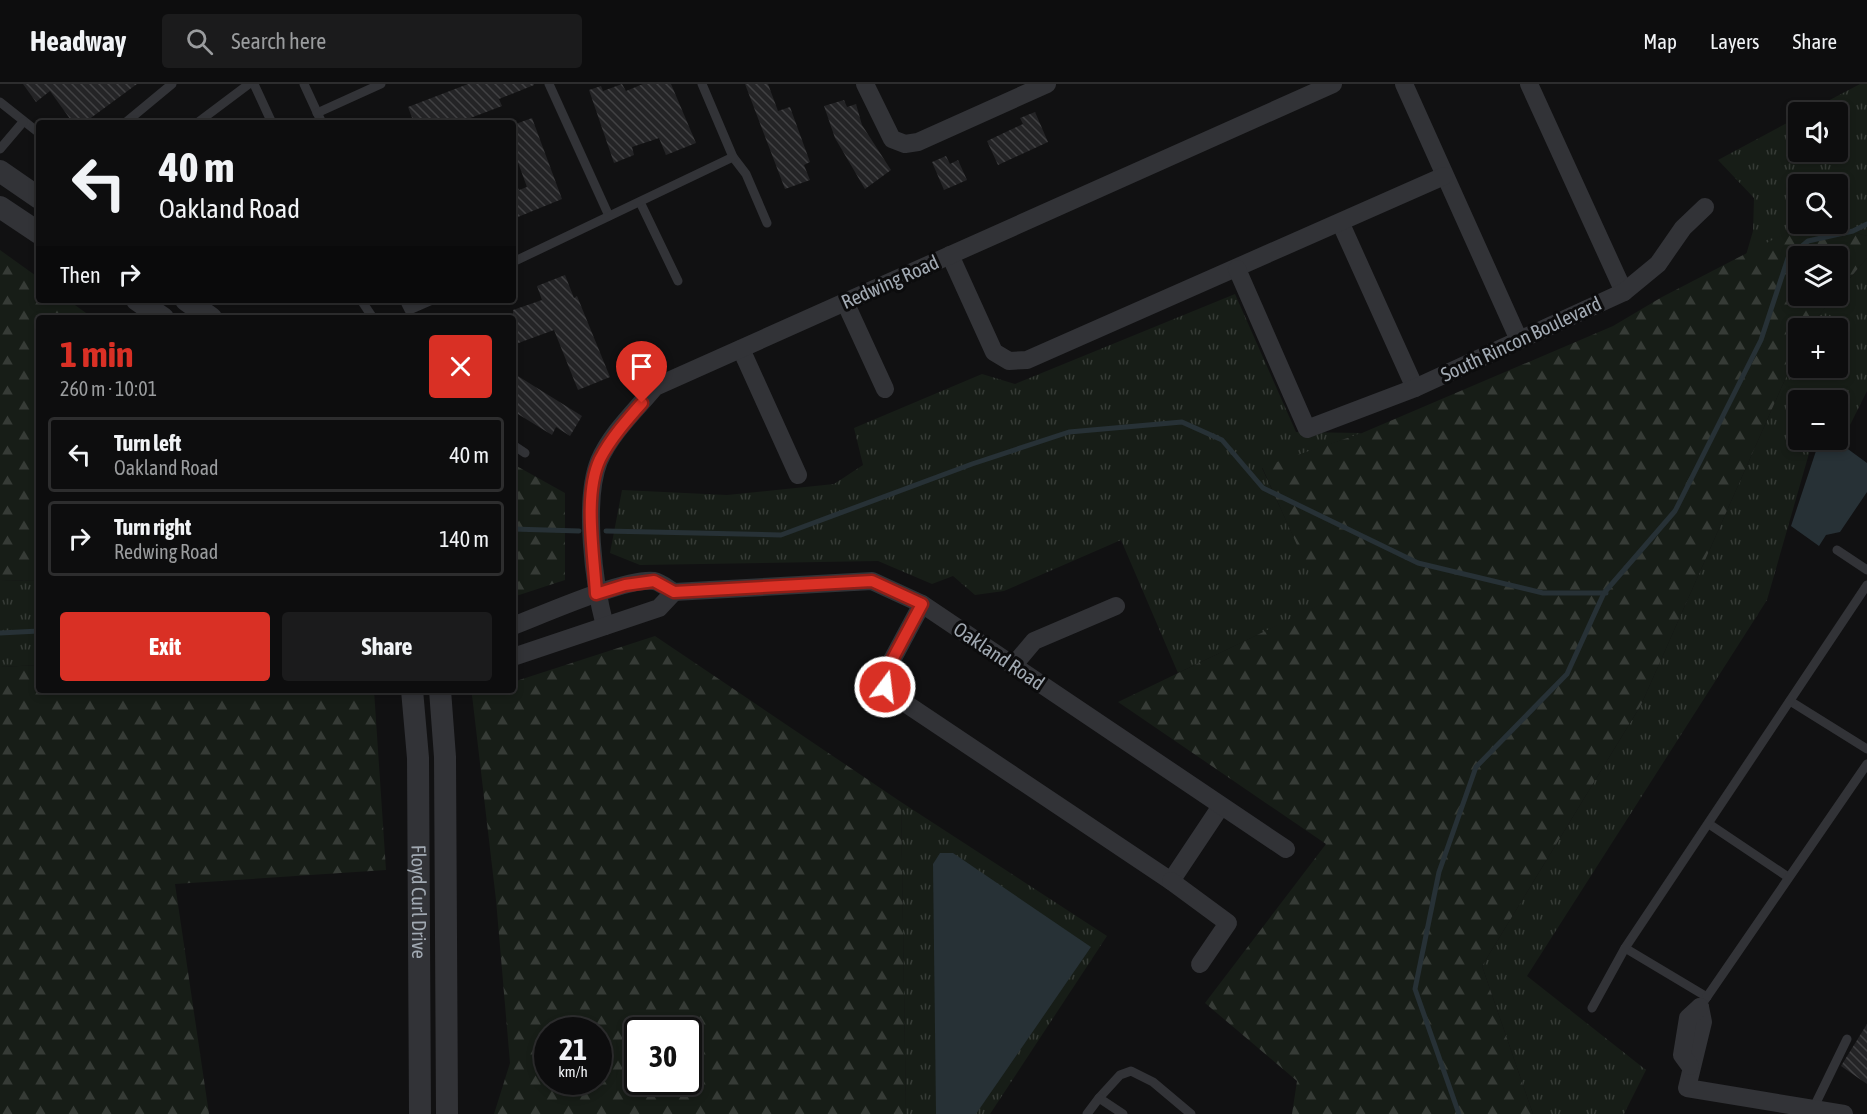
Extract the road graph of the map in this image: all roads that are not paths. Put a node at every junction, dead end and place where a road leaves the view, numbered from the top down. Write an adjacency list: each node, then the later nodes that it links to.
1 (172, 84): 16 (lane)
2 (249, 84): 17 (lane)
3 (254, 84): 18 (lane)
4 (304, 84): 15 (lane)
5 (381, 84): 15 (lane)
6 (549, 84): 30 (lane)
7 (702, 84): 23 (lane)
8 (865, 84): 13 (street)
9 (1047, 84): 13 (street)
10 (1333, 84): 34 (street, Redwing Road)
11 (1404, 84): 25 (street)
12 (1529, 84): 38 (street)
13 (1007, 92)
14 (0, 102): 20 (lane)
15 (317, 113): 19 (lane)
16 (129, 120)
17 (201, 120)
18 (271, 120)
19 (320, 120)
20 (23, 122): 21 (lane); 22 (lane)
21 (36, 131)
22 (0, 149)
23 (734, 158): 27 (lane); 31 (lane)
24 (0, 171): 26 (street)
25 (1444, 176): 32 (street); 46 (street)
26 (36, 196)
27 (640, 202): 30 (lane); 37 (lane)
28 (0, 207): 33 (street)
29 (1704, 207): 38 (street, South Rincon Boulevard)
30 (609, 216): 35 (lane)
31 (767, 223)
32 (1341, 224): 36 (street); 48 (street)
33 (36, 231)
34 (950, 255): 36 (street); 39 (street, Redwing Road)
35 (516, 261)
36 (1237, 269): 48 (street, South Rincon Boulevard)
37 (678, 281)
38 (1624, 292): 46 (street, South Rincon Boulevard)
39 (844, 302): 47 (street, Redwing Road); 49 (street)
40 (142, 303): 44 (street)
41 (190, 303): 45 (street)
42 (427, 303): 43 (lane)
43 (407, 314)
44 (160, 315)
45 (207, 315)
46 (1519, 340): 48 (street, South Rincon Boulevard)
47 (741, 348): 52 (street); 57 (street, Redwing Road)
48 (1415, 388)
49 (885, 389)
50 (516, 447): 51 (lane)
51 (525, 453)
52 (798, 475)
53 (1837, 550): 54 (lane)
54 (1867, 570)
55 (1867, 585): 66 (lane)
56 (674, 592): 57 (street, Oakland Road); 58 (street, Oakland Road); 61 (street)
57 (596, 594): 60 (street, Oakland Road); 61 (street, Redwing Road)
58 (922, 604): 63 (street, Oakland Road); 73 (street)
59 (1116, 606): 63 (street)
60 (516, 625)
61 (605, 626): 62 (street)
62 (516, 656)
63 (1013, 666): 69 (street, Oakland Road)
64 (412, 693): 82 (street, Floyd Curl Drive)
65 (440, 693): 83 (street, Floyd Curl Drive)
66 (1790, 701): 67 (lane); 70 (lane)
67 (1867, 749)
68 (1867, 764): 72 (lane)
69 (1221, 806): 71 (street, Oakland Road); 73 (street)
70 (1709, 824): 72 (lane); 74 (lane)
71 (1286, 849)
72 (1788, 877): 76 (lane)
73 (1171, 881): 75 (street)
74 (1625, 948): 76 (lane); 77 (lane)
75 (1200, 964)
76 (1703, 1002): 81 (street)
77 (1592, 1008)
78 (1847, 1039): 80 (lane)
79 (1099, 1098): 84 (lane); 85 (lane); 86 (lane)
80 (1813, 1109): 81 (street); 87 (street)
81 (1792, 1110)
82 (420, 1114)
83 (447, 1114)
84 (1088, 1114)
85 (1123, 1114)
86 (1191, 1114)
87 (1844, 1114)

